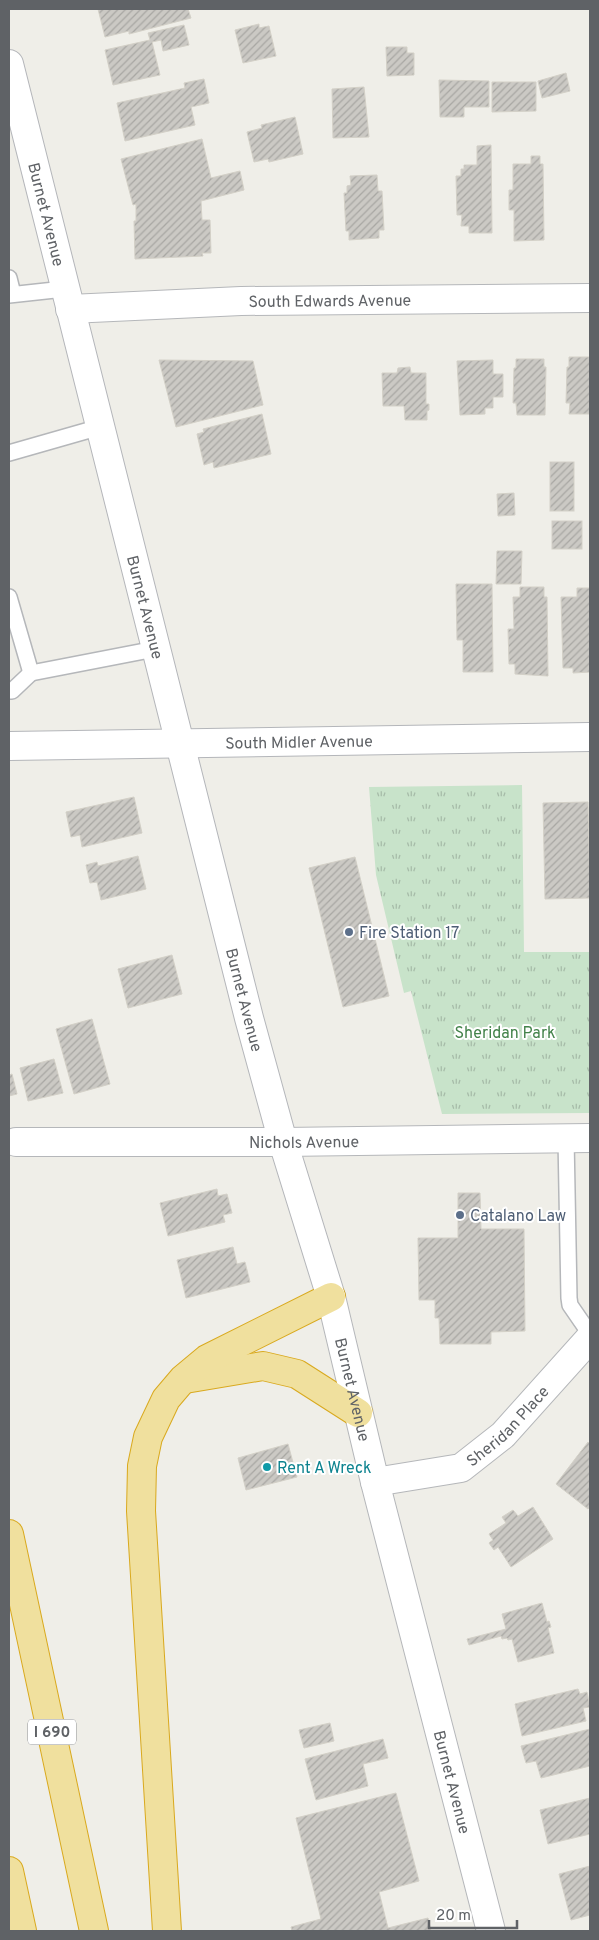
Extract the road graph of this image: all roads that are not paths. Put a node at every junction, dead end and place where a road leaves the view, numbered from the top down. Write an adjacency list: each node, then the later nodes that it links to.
1 (9, 64): 5 (street, Burnet Avenue)
2 (9, 278): 3 (lane)
3 (11, 295): 5 (lane)
4 (590, 298): 5 (street, South Edwards Avenue)
5 (67, 299): 6 (street, Burnet Avenue)
6 (100, 427): 7 (lane); 9 (street, Burnet Avenue)
7 (9, 453)
8 (9, 597): 10 (lane)
9 (155, 649): 10 (lane); 13 (street, Burnet Avenue)
10 (31, 672): 11 (lane)
11 (9, 691)
12 (590, 737): 13 (street, South Midler Avenue)
13 (179, 743): 14 (street, South Midler Avenue); 17 (street, Burnet Avenue)
14 (9, 746)
15 (578, 1138): 17 (street, Nichols Avenue); 19 (lane)
16 (16, 1142): 17 (street, Nichols Avenue)
17 (283, 1142): 18 (street, Burnet Avenue)
18 (331, 1297): 20 (highway); 21 (street, Burnet Avenue)
19 (590, 1336): 22 (street, Sheridan Place)
20 (183, 1379): 21 (highway); 27 (highway)
21 (358, 1413): 22 (street, Burnet Avenue)
22 (375, 1482): 28 (street, Burnet Avenue)
23 (9, 1534): 26 (highway, I 690)
24 (9, 1871): 25 (highway)
25 (22, 1931)
26 (94, 1931)
27 (167, 1931)
28 (491, 1931)

